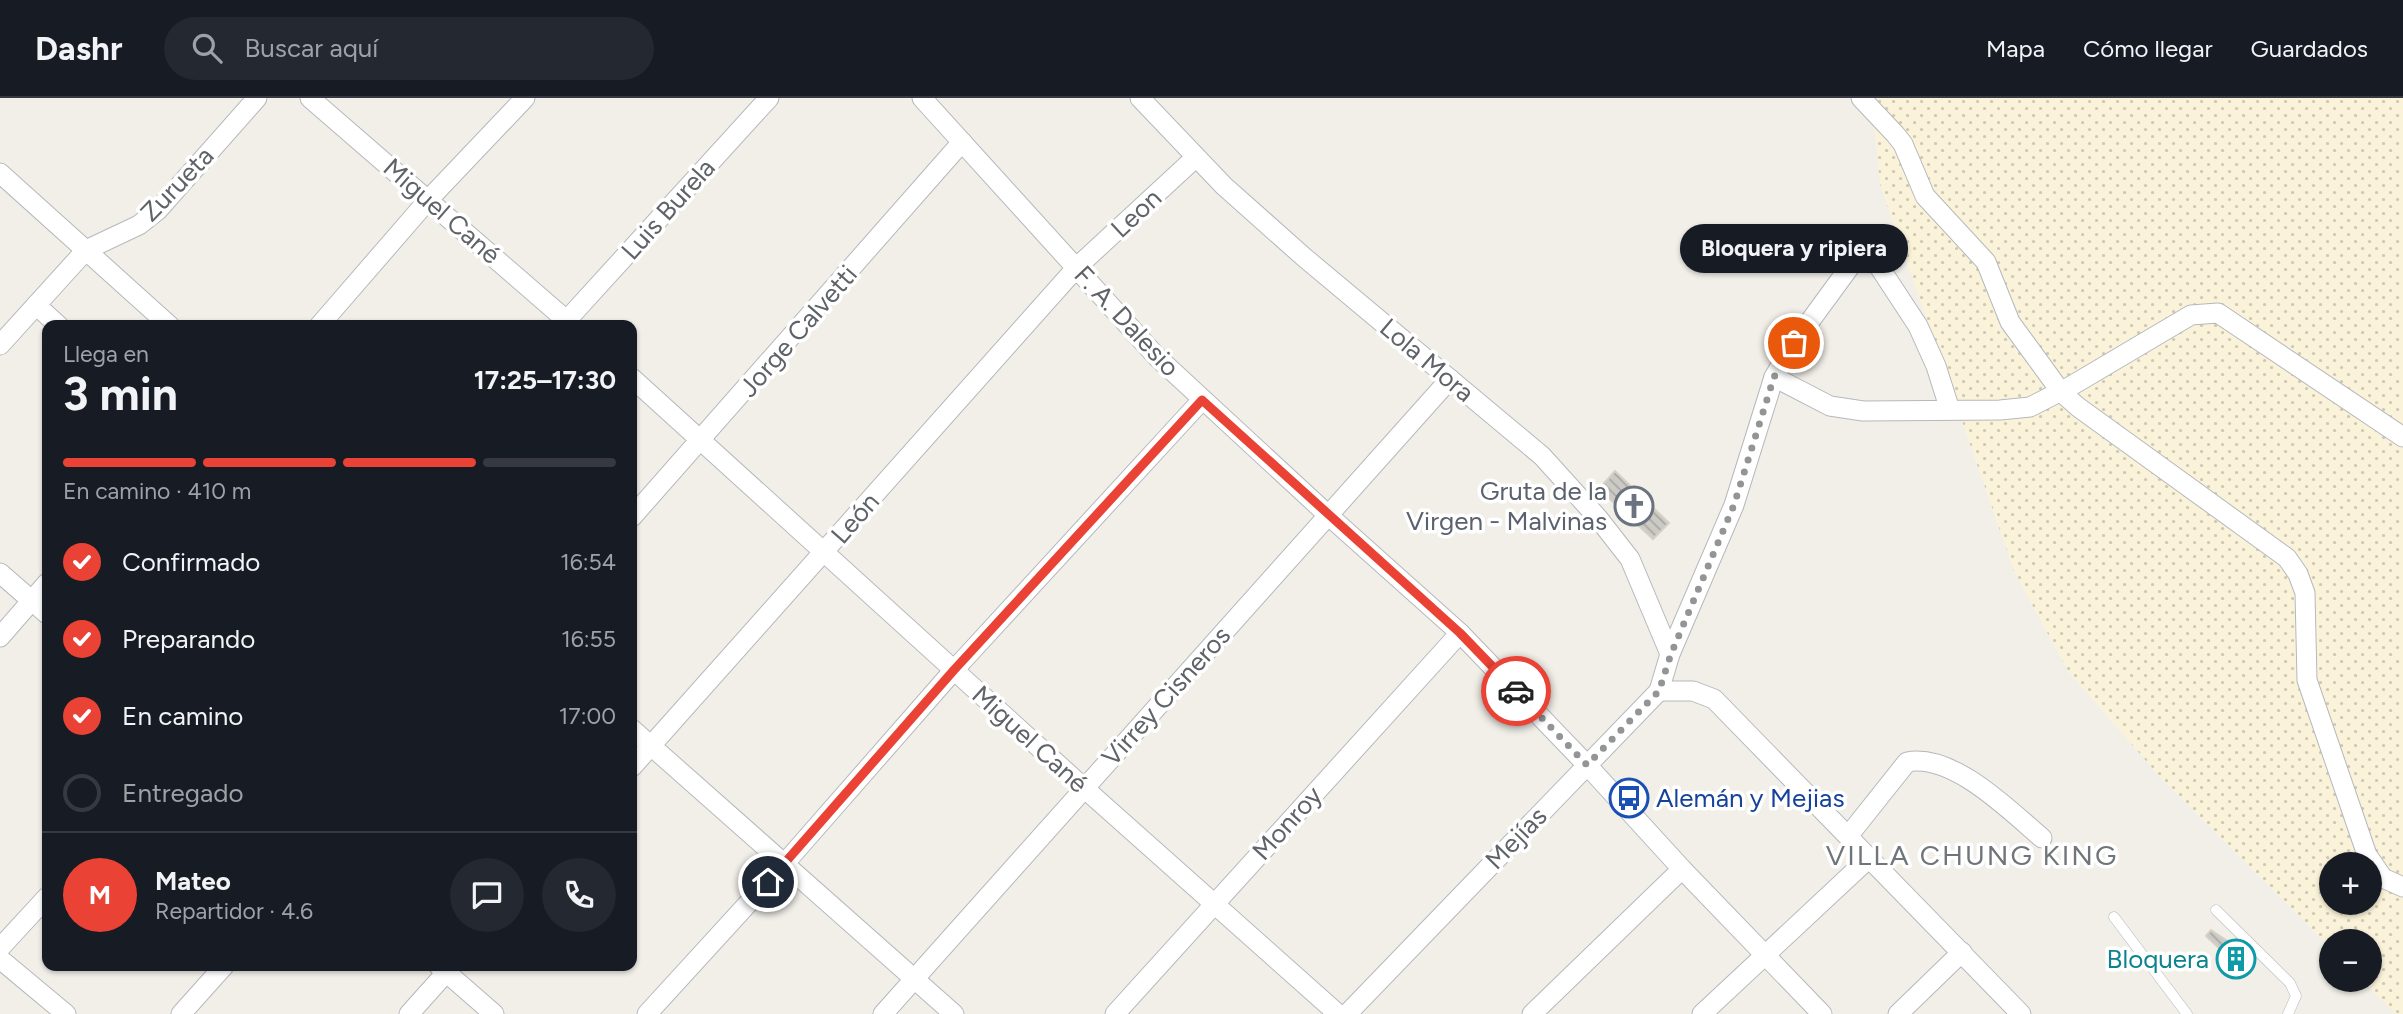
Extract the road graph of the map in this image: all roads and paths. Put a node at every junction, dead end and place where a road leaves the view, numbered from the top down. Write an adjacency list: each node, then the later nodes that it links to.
1 (257, 98): 12 (street, Zurueta)
2 (310, 98): 11 (street, Miguel Cané)
3 (525, 98): 11 (street)
4 (769, 98): 19 (street, Luis Burela)
5 (922, 98): 8 (street, F. A. Dalesio)
6 (1140, 98): 9 (street, Lola Mora)
7 (1861, 98): 24 (street)
8 (962, 142): 13 (street, F. A. Dalesio); 28 (street, Jorge Calvetti)
9 (1195, 158): 13 (street, Leon); 22 (street, Lola Mora)
10 (0, 173): 12 (street)
11 (429, 199): 17 (street); 18 (street, Miguel Cané)
12 (86, 250): 14 (street, Zurueta); 16 (street)
13 (1077, 267): 25 (street, F. A. Dalesio); 31 (street, León)
14 (36, 305): 15 (street); 20 (street, Zurueta)
15 (52, 320)
16 (163, 320)
17 (323, 320)
18 (567, 320)
19 (573, 320)
20 (0, 345)
21 (1774, 377): 26 (street); 26 (street, Mejías); 38 (street, Mejías)
22 (1450, 379): 30 (street, Virrey Cisneros); 38 (street, Lola Mora)
23 (637, 382): 28 (street, Miguel Cané)
24 (2061, 392): 26 (street); 27 (street); 51 (street)
25 (1202, 400): 30 (street, F. A. Dalesio); 39 (street)
26 (1950, 410)
27 (2403, 437)
28 (702, 440): 29 (street, Jorge Calvetti); 31 (street, Miguel Cané)
29 (637, 512)
30 (1328, 515): 36 (street, F. A. Dalesio); 45 (street, Virrey Cisneros)
31 (825, 552): 39 (street, Miguel Cané); 42 (street, León)
32 (0, 573): 34 (street)
33 (42, 589): 34 (street)
34 (32, 601): 35 (street); 37 (street)
35 (42, 610)
36 (1460, 633): 44 (street, F. A. Dalesio); 53 (street, Monroy)
37 (0, 637)
38 (1671, 654): 40 (street, Mejías)
39 (954, 670): 45 (street, Miguel Cané); 49 (street)
40 (1659, 691): 44 (street, Mejías); 46 (street)
41 (637, 734): 42 (street)
42 (650, 746): 43 (street, León); 49 (street)
43 (637, 761)
44 (1587, 765): 50 (street, F. A. Dalesio); 73 (street, Mejías)
45 (1084, 788): 53 (street, Miguel Cané); 63 (street, Virrey Cisneros)
46 (1849, 835): 47 (street); 48 (street)
47 (2042, 838)
48 (1869, 858): 57 (street); 58 (street)
49 (785, 863): 63 (street); 68 (street)
50 (1682, 869): 58 (street, F. A. Dalesio); 74 (street)
51 (2403, 887)
52 (42, 902): 56 (street)
53 (1213, 904): 71 (street, Monroy); 72 (street, Miguel Cané)
54 (2216, 910): 80 (lane)
55 (2114, 917): 79 (lane)
56 (0, 948)
57 (1962, 952): 77 (street); 78 (street)
58 (1765, 954): 75 (street); 76 (street, F. A. Dalesio)
59 (0, 959): 64 (street)
60 (220, 971): 65 (street)
61 (444, 971): 66 (street)
62 (449, 971): 67 (street)
63 (915, 979): 69 (street, Virrey Cisneros); 70 (street)
64 (66, 1014)
65 (181, 1014)
66 (410, 1014)
67 (494, 1014)
68 (647, 1014)
69 (883, 1014)
70 (954, 1014)
71 (1115, 1014)
72 (1338, 1014)
73 (1347, 1014)
74 (1532, 1014)
75 (1702, 1014)
76 (1822, 1014)
77 (1898, 1014)
78 (2021, 1014)
79 (2187, 1014)
80 (2288, 1014)

